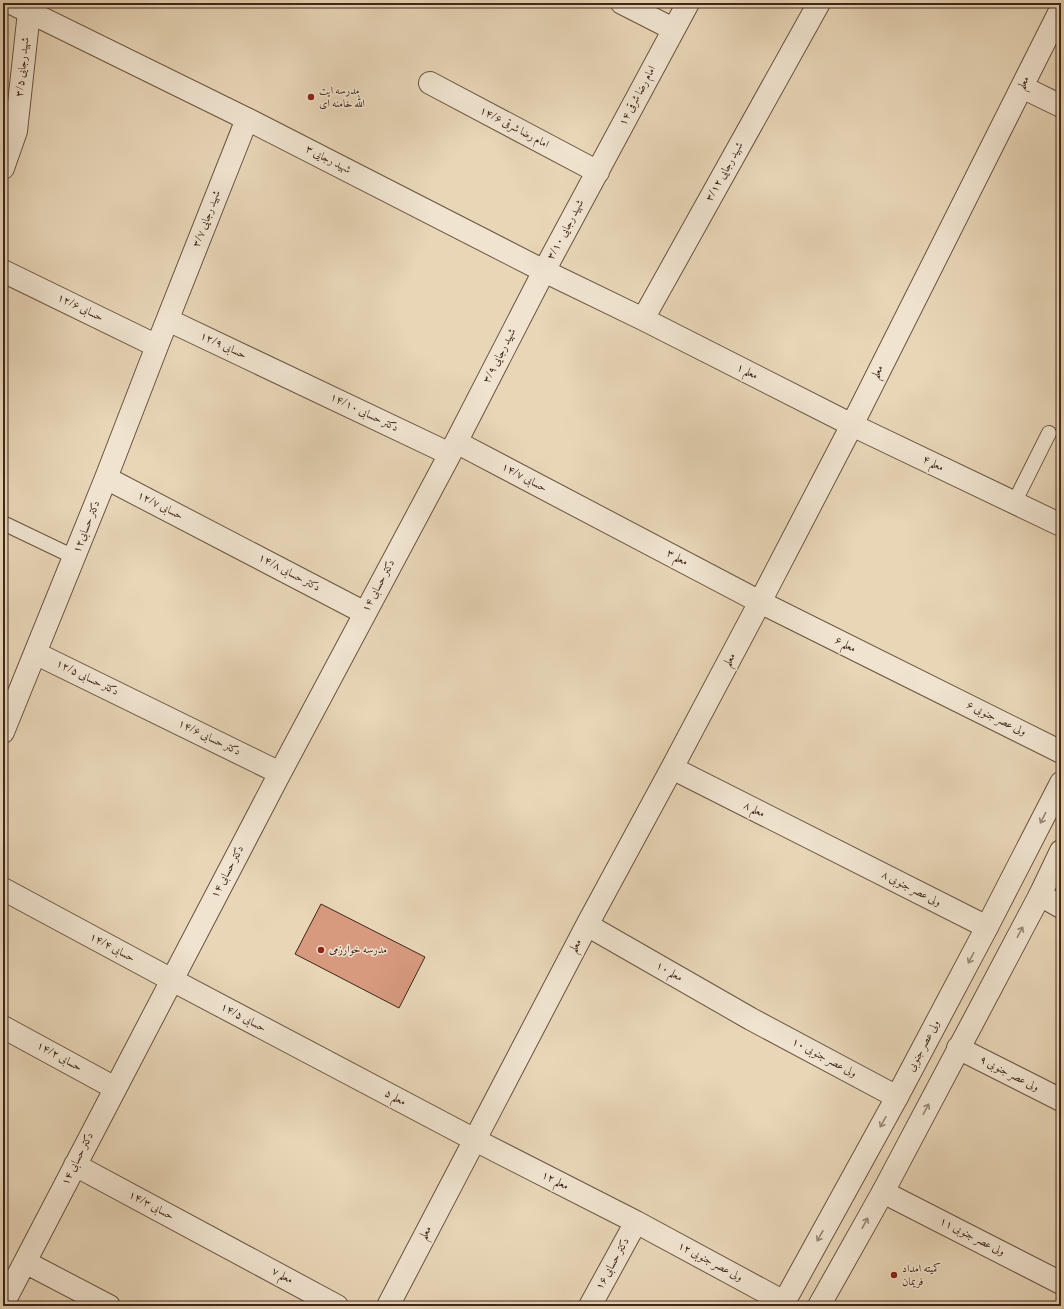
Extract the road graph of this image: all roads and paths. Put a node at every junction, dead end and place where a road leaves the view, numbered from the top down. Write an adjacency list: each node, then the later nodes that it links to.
1 (622, 3): 6 (street)
2 (688, 3): 6 (street, امام رضا شرقی ۱۴)
3 (819, 3): 15 (street, شهید رجایی ۳/۱۲)
4 (20, 7): 10 (street, شهید رجایی ۳); 11 (street, شهید رجایی ۳/۵)
5 (1061, 9): 8 (street, معلم)
6 (673, 29): 12 (street, امام رضا شرقی ۱۴)
7 (430, 83): 12 (street, امام رضا شرقی ۱۴/۶)
8 (1022, 87): 9 (street); 19 (street, معلم)
9 (1061, 106)
10 (246, 119): 14 (street, شهید رجایی ۳); 16 (street, شهید رجایی ۳/۷)
11 (3, 168)
12 (593, 180): 14 (street, شهید رجایی ۳/۱۰)
13 (3, 271): 17 (street, حسابی ۱۲/۶)
14 (544, 271): 15 (street, شهید رجایی ۳); 21 (street, شهید رجایی ۳/۹)
15 (643, 319): 19 (street, معلم ۱)
16 (168, 320): 17 (street, دکتر حسابی۱۲); 18 (street, حسابی ۱۲/۹)
17 (157, 346): 22 (street, دکتر حسابی۱۲)
18 (278, 372): 21 (street, دکتر حسابی ۱۴/۱۰)
19 (852, 425): 23 (street, معلم ۴); 29 (street, معلم)
20 (1049, 433): 23 (lane)
21 (453, 448): 24 (street, حسابی ۱۴/۷); 30 (street, دکتر حسابی ۱۴)
22 (106, 478): 27 (street, حسابی ۱۲/۷); 28 (street, دکتر حسابی۱۲)
23 (1014, 503): 26 (street, معلم ۴)
24 (593, 513): 29 (street, معلم ۳)
25 (3, 523): 28 (lane)
26 (1061, 525)
27 (213, 534): 30 (street, دکتر حسابی ۱۴/۸)
28 (74, 557): 31 (street, دکتر حسابی۱۲)
29 (760, 602): 32 (street, معلم ۶); 36 (street, معلم)
30 (365, 613): 37 (street, دکتر حسابی ۱۴)
31 (35, 653): 33 (street, دکتر حسابی ۱۲/۵); 34 (street, دکتر حسابی۱۲)
32 (930, 687): 35 (street, ولی عصر جنوبی ۶)
33 (138, 703): 37 (street, دکتر حسابی ۱۴/۶)
34 (3, 732)
35 (1061, 752)
36 (672, 768): 39 (street, معلم ۸); 44 (street, معلم)
37 (280, 773): 46 (street, دکتر حسابی ۱۴)
38 (1061, 783): 45 (street, ولی عصر جنوبی, one-way to 45)
39 (835, 851): 45 (street, ولی عصر جنوبی ۸)
40 (1061, 851): 42 (street)
41 (3, 889): 46 (street, حسابی ۱۴/۴)
42 (1040, 895): 43 (street); 49 (street, one-way to 42)
43 (1061, 906)
44 (587, 925): 47 (street, معلم ۱۰); 54 (street, معلم)
45 (987, 927): 52 (street, ولی عصر جنوبی, one-way to 52)
46 (172, 980): 50 (street, حسابی ۱۴/۵); 51 (street, دکتر حسابی ۱۴)
47 (751, 1019): 52 (street, ولی عصر جنوبی ۱۰)
48 (3, 1027): 51 (street, حسابی ۱۴/۲)
49 (958, 1048): 53 (street, ولی عصر جنوبی ۹); 56 (street, one-way to 49)
50 (315, 1056): 54 (street, معلم ۵)
51 (115, 1088): 55 (street, دکتر حسابی ۱۴)
52 (897, 1097): 62 (street, ولی عصر جنوبی, one-way to 62)
53 (1061, 1100)
54 (475, 1140): 57 (street, معلم ۱۲); 65 (street, معلم)
55 (75, 1165): 58 (street, حسابی ۱۴/۳); 59 (street, دکتر حسابی ۱۴)
56 (883, 1192): 60 (street, ولی عصر جنوبی ۱۱); 67 (street, one-way to 56)
57 (636, 1222): 62 (street, ولی عصر جنوبی ۱۲); 66 (street, دکتر حسابی ۱۶)
58 (227, 1246): 64 (street, معلم ۷)
59 (25, 1262): 61 (street, دکتر حسابی ۱۴); 63 (street)
60 (1061, 1282)
61 (3, 1304)
62 (783, 1304)
63 (110, 1306)
64 (337, 1306)
65 (388, 1306)
66 (590, 1306)
67 (819, 1306)

